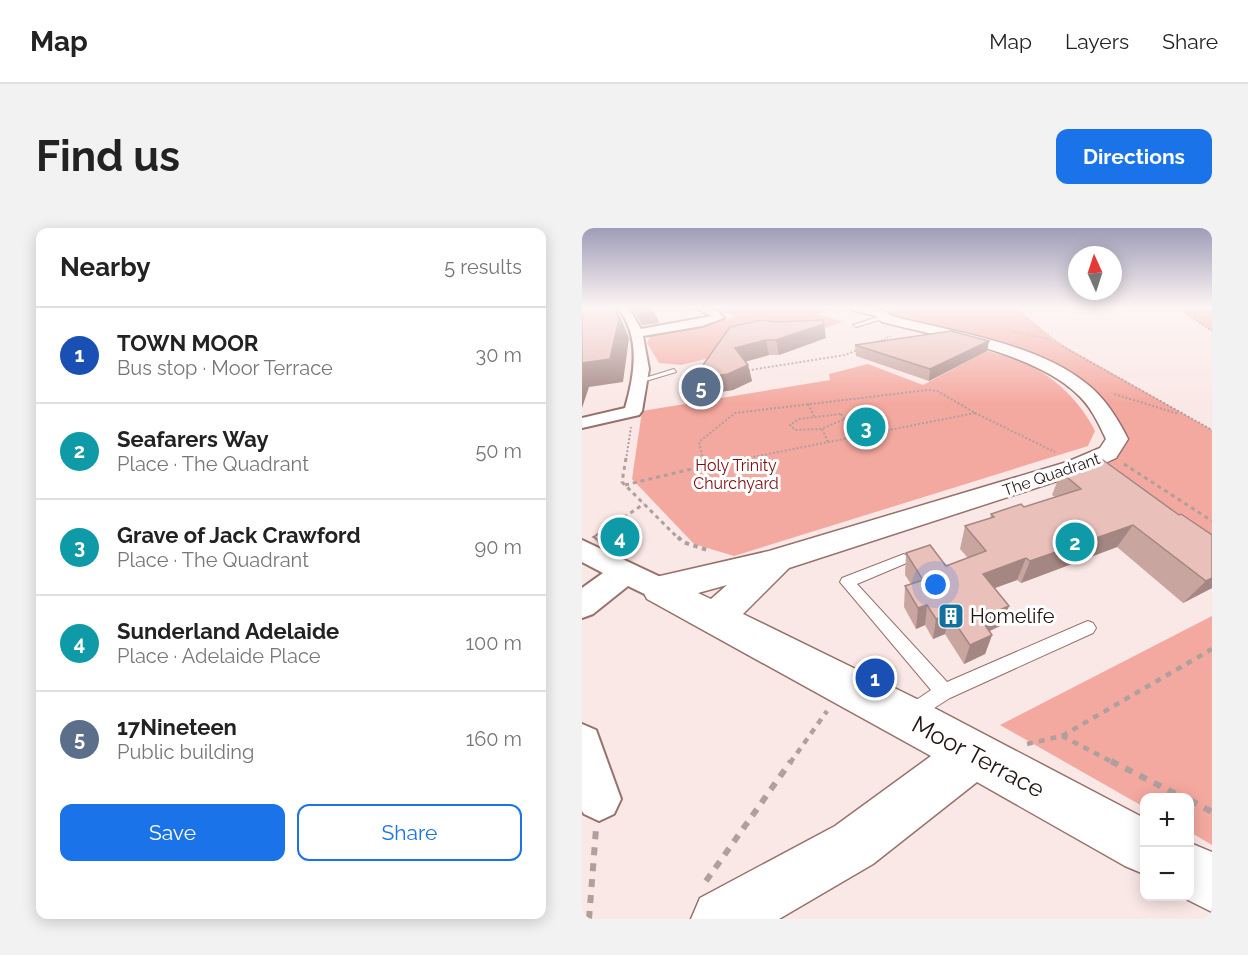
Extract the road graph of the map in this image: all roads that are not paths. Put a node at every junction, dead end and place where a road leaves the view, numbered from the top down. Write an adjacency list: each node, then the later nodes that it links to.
1 (639, 339): 4 (street)
2 (959, 339): 8 (street, The Quadrant)
3 (674, 371): 4 (lane)
4 (639, 381): 5 (street)
5 (582, 423)
6 (586, 545): 9 (street)
7 (904, 559): 14 (lane)
8 (767, 563): 10 (street, The Quadrant); 12 (street, The Quadrant)
9 (625, 573): 10 (street); 11 (street)
10 (659, 589): 12 (street, Moor Terrace)
11 (582, 605)
12 (715, 618): 15 (street, Moor Terrace)
13 (1088, 628): 14 (lane)
14 (944, 692): 15 (lane)
15 (905, 717): 17 (street, Moor Terrace)
16 (582, 744): 18 (street)
17 (973, 755): 19 (street, Moor Terrace); 22 (street)
18 (599, 799)
19 (1140, 845)
20 (1194, 873): 21 (street)
21 (1212, 883)
22 (710, 904)

